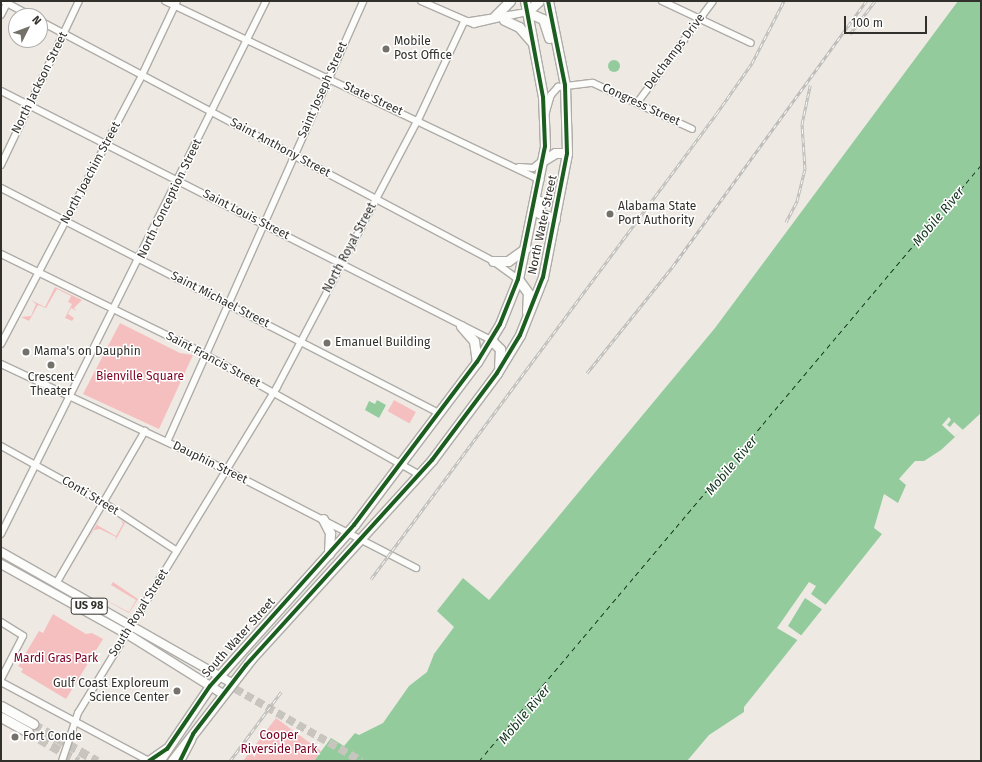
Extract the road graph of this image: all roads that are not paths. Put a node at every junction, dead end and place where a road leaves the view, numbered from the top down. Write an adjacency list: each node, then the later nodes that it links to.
1 (79, 1): 22 (street, North Jackson Street)
2 (165, 1): 13 (street, State Street)
3 (266, 1): 23 (street, North Conception Street)
4 (363, 1): 28 (street, Saint Joseph Street)
5 (421, 1): 20 (street)
6 (510, 1): 17 (highway)
7 (525, 1): 15 (highway, North Water Street)
8 (539, 1): 15 (highway)
9 (548, 1): 26 (highway, North Water Street)
10 (662, 1): 18 (street)
11 (713, 1): 18 (street, Delchamps Drive)
12 (6, 2): 14 (street); 16 (street)
13 (176, 3): 23 (street, State Street); 27 (street, North Joachim Street)
14 (17, 8)
15 (527, 12): 17 (street); 19 (street); 25 (highway, North Water Street); 26 (highway)
16 (1, 15)
17 (494, 16): 20 (street)
18 (700, 19): 24 (street); 31 (street, Delchamps Drive)
19 (504, 20): 20 (street); 25 (highway)
20 (464, 22): 35 (street, North Royal Street)
21 (48, 25): 22 (street, Saint Anthony Street)
22 (64, 33): 27 (street, Saint Anthony Street); 32 (street, North Jackson Street)
23 (247, 40): 28 (street, State Street); 33 (street, North Conception Street)
24 (752, 43)
25 (533, 44): 34 (highway, North Water Street)
26 (563, 74): 29 (highway, North Water Street)
27 (142, 75): 33 (street, Saint Anthony Street); 37 (street, North Joachim Street)
28 (329, 78): 35 (street, State Street); 39 (street, Saint Joseph Street)
29 (565, 85): 31 (street, Congress Street); 34 (street); 38 (highway, North Water Street)
30 (1, 91): 32 (street, Saint Louis Street)
31 (637, 103): 36 (street, Congress Street)
32 (30, 104): 37 (street, Saint Louis Street); 41 (street, North Jackson Street)
33 (212, 112): 39 (street, Saint Anthony Street); 43 (street, North Conception Street)
34 (545, 115): 40 (highway, North Water Street)
35 (418, 120): 42 (street, State Street); 46 (street, North Royal Street)
36 (692, 129)
37 (107, 142): 43 (street, Saint Louis Street); 48 (street, North Joachim Street)
38 (567, 153): 40 (highway); 47 (highway, North Water Street)
39 (294, 155): 46 (street, Saint Anthony Street); 49 (street, Saint Joseph Street)
40 (544, 160): 42 (street, State Street); 44 (highway, North Water Street)
41 (1, 165)
42 (515, 167): 44 (street, State Street)
43 (179, 180): 49 (street, Saint Louis Street); 52 (street, North Conception Street)
44 (540, 180): 47 (highway); 50 (highway, North Water Street)
45 (1, 188): 48 (street, Saint Michael Street)
46 (377, 199): 53 (street, Saint Anthony Street); 54 (street, North Royal Street)
47 (555, 220): 59 (highway, North Water Street)
48 (66, 221): 52 (street, Saint Michael Street); 55 (street, North Joachim Street)
49 (263, 224): 54 (street, Saint Louis Street); 57 (street, Saint Joseph Street)
50 (526, 248): 53 (highway); 56 (highway, North Water Street)
51 (1, 254): 55 (street, Saint Francis Street)
52 (140, 259): 57 (street, Saint Michael Street); 58 (street, North Conception Street)
53 (493, 261): 56 (street, Saint Anthony Street)
54 (341, 264): 60 (street, Saint Louis Street); 63 (street, North Royal Street)
55 (39, 272): 58 (street, Saint Francis Street); 64 (street, North Joachim Street)
56 (518, 279): 59 (highway); 62 (highway, North Water Street)
57 (227, 304): 63 (street, Saint Michael Street); 65 (street, Saint Joseph Street)
58 (115, 310): 65 (street, Saint Francis Street); 70 (street, North Conception Street)
59 (524, 325): 61 (highway, North Water Street)
60 (461, 326): 62 (street, Saint Louis Street); 66 (highway)
61 (520, 335): 62 (highway); 68 (highway, North Water Street)
62 (491, 340): 66 (highway, North Water Street); 68 (highway)
63 (300, 342): 69 (street, North Royal Street); 71 (street, Saint Michael Street)
64 (1, 344)
65 (206, 355): 69 (street, Saint Francis Street); 73 (street, Saint Joseph Street)
66 (477, 362): 71 (highway, North Water Street)
67 (1, 364): 70 (street, Dauphin Street)
68 (497, 373): 78 (highway, North Water Street)
69 (274, 392): 75 (street, Saint Francis Street); 77 (street, North Royal Street)
70 (71, 397): 72 (street, Dauphin Street); 76 (street, North Conception Street)
71 (439, 413): 75 (highway, North Water Street)
72 (145, 432): 73 (street, Dauphin Street); 79 (street)
73 (167, 442): 77 (street, Dauphin Street)
74 (1, 446): 76 (street, Conti Street)
75 (402, 463): 78 (street, Saint Francis Street); 81 (highway, North Water Street)
76 (36, 465): 79 (street, Conti Street); 82 (street, North Conception Street)
77 (226, 470): 80 (street, Dauphin Street); 84 (street, South Royal Street)
78 (420, 475): 83 (highway, North Water Street)
79 (104, 503): 84 (street, Conti Street); 91 (street)
80 (323, 519): 81 (street, Dauphin Street); 86 (highway)
81 (349, 532): 83 (street, Dauphin Street); 86 (highway, South Water Street)
82 (1, 534)
83 (360, 537): 90 (street, Dauphin Street); 99 (highway, South Water Street)
84 (177, 551): 94 (street, South Royal Street)
85 (1, 552): 91 (main road)
86 (329, 554): 96 (highway, South Water Street)
87 (1, 555): 91 (main road, US 98)
88 (1, 561): 91 (main road, US 98)
89 (1, 564): 95 (main road)
90 (416, 568)
91 (57, 586): 93 (main road, US 98); 94 (main road)
92 (1, 622): 97 (street)
93 (121, 624)
94 (132, 624): 95 (street, South Royal Street); 96 (main road)
95 (126, 634): 100 (main road); 104 (street, South Royal Street)
96 (219, 675): 99 (main road); 100 (highway, South Water Street)
97 (1, 679)
98 (1, 682): 104 (street)
99 (232, 683): 101 (highway, South Water Street)
100 (210, 686): 101 (main road); 107 (highway, South Water Street)
101 (223, 694): 108 (highway, South Water Street)
102 (1, 706): 105 (highway)
103 (1, 718): 106 (highway)
104 (75, 723): 109 (street, South Royal Street); 110 (street)
105 (33, 724)
106 (28, 732)
107 (166, 749): 110 (main road, South Water Street); 111 (highway)
108 (177, 759)
109 (62, 761)
110 (149, 761)
111 (159, 761)

